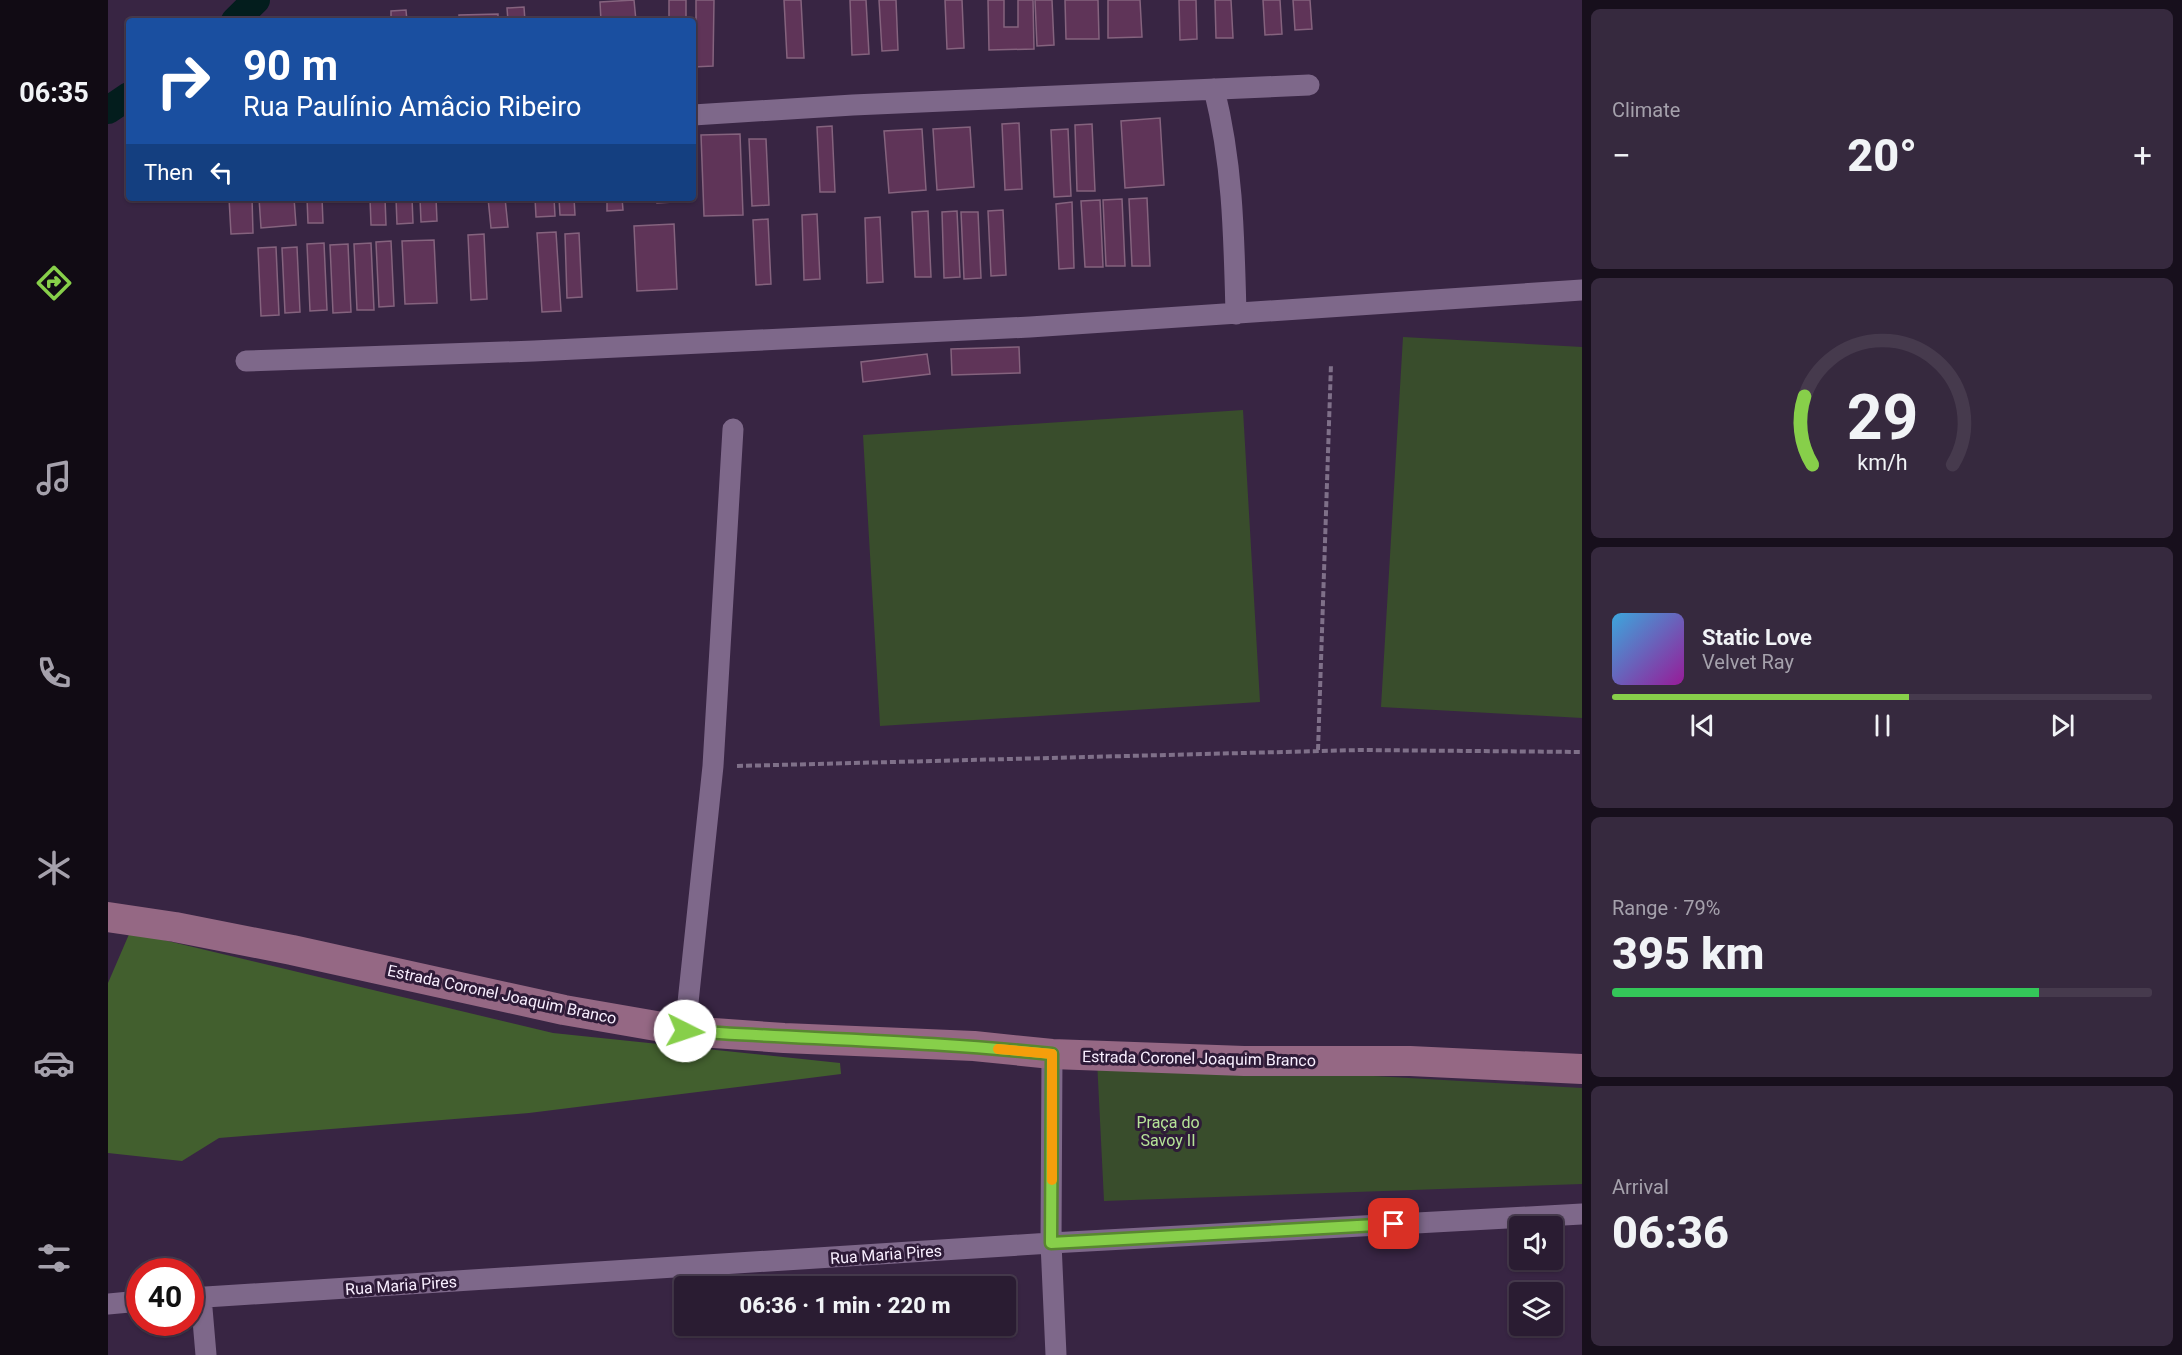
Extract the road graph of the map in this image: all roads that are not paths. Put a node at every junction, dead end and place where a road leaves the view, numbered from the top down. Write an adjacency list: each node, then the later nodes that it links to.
1 (1309, 85): 2 (street)
2 (1214, 89): 3 (street); 5 (street)
3 (696, 115)
4 (1582, 290): 5 (street)
5 (1236, 314): 6 (street)
6 (246, 361)
7 (733, 429): 9 (street)
8 (108, 918): 9 (street, Estrada Coronel Joaquim Branco)
9 (685, 1031): 10 (street, Estrada Coronel Joaquim Branco)
10 (1052, 1054): 11 (street, Estrada Coronel Joaquim Branco); 13 (street)
11 (1582, 1069)
12 (1582, 1214): 13 (street, Rua Maria Pires)
13 (1051, 1243): 14 (street, Rua Maria Pires); 19 (street)
14 (204, 1296)
15 (126, 1302): 16 (street)
16 (108, 1304)
17 (203, 1336): 18 (street)
18 (206, 1355)
19 (1056, 1355)

